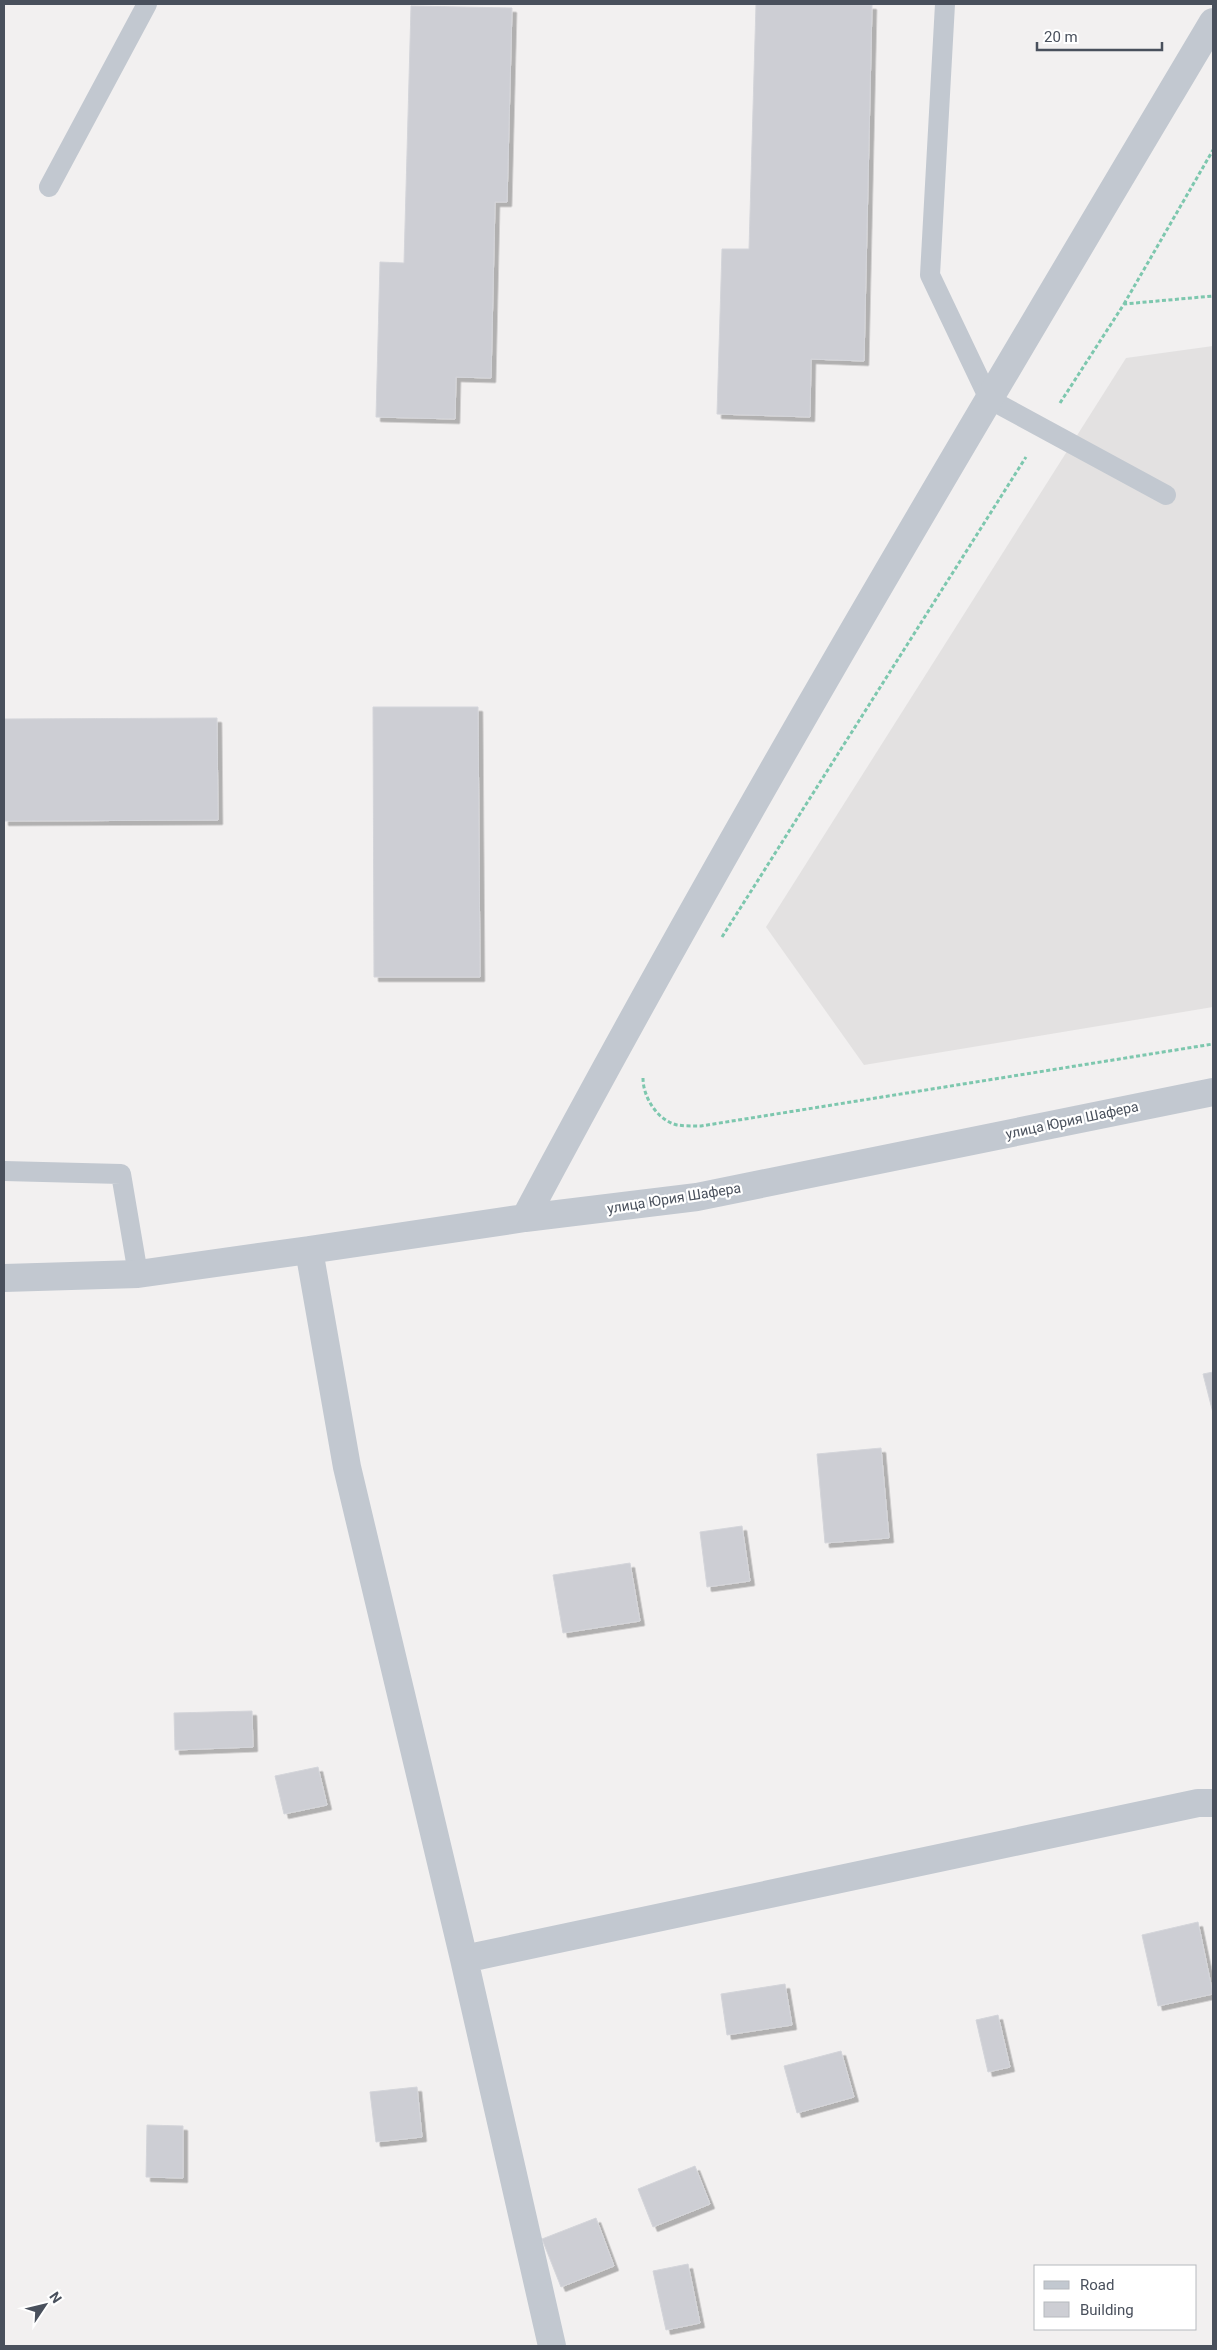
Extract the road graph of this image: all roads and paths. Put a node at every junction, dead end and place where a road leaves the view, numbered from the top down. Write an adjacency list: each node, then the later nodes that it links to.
1 (147, 4): 5 (lane)
2 (945, 4): 8 (lane)
3 (1213, 22): 8 (street)
4 (1213, 150): 7 (path)
5 (49, 187)
6 (1213, 296): 7 (path)
7 (1124, 304): 9 (path)
8 (989, 399): 9 (lane); 16 (street)
9 (1044, 428): 10 (lane); 11 (path)
10 (1166, 495)
11 (722, 938)
12 (1213, 1044): 13 (path)
13 (642, 1072)
14 (1213, 1092): 16 (street, улица Юрия Шафера)
15 (4, 1171): 18 (lane)
16 (525, 1218): 17 (street, улица Юрия Шафера)
17 (309, 1250): 18 (street, улица Юрия Шафера); 21 (street)
18 (138, 1274): 19 (street, улица Юрия Шафера)
19 (4, 1278)
20 (1213, 1803): 21 (street)
21 (464, 1959): 22 (street)
22 (552, 2346)

